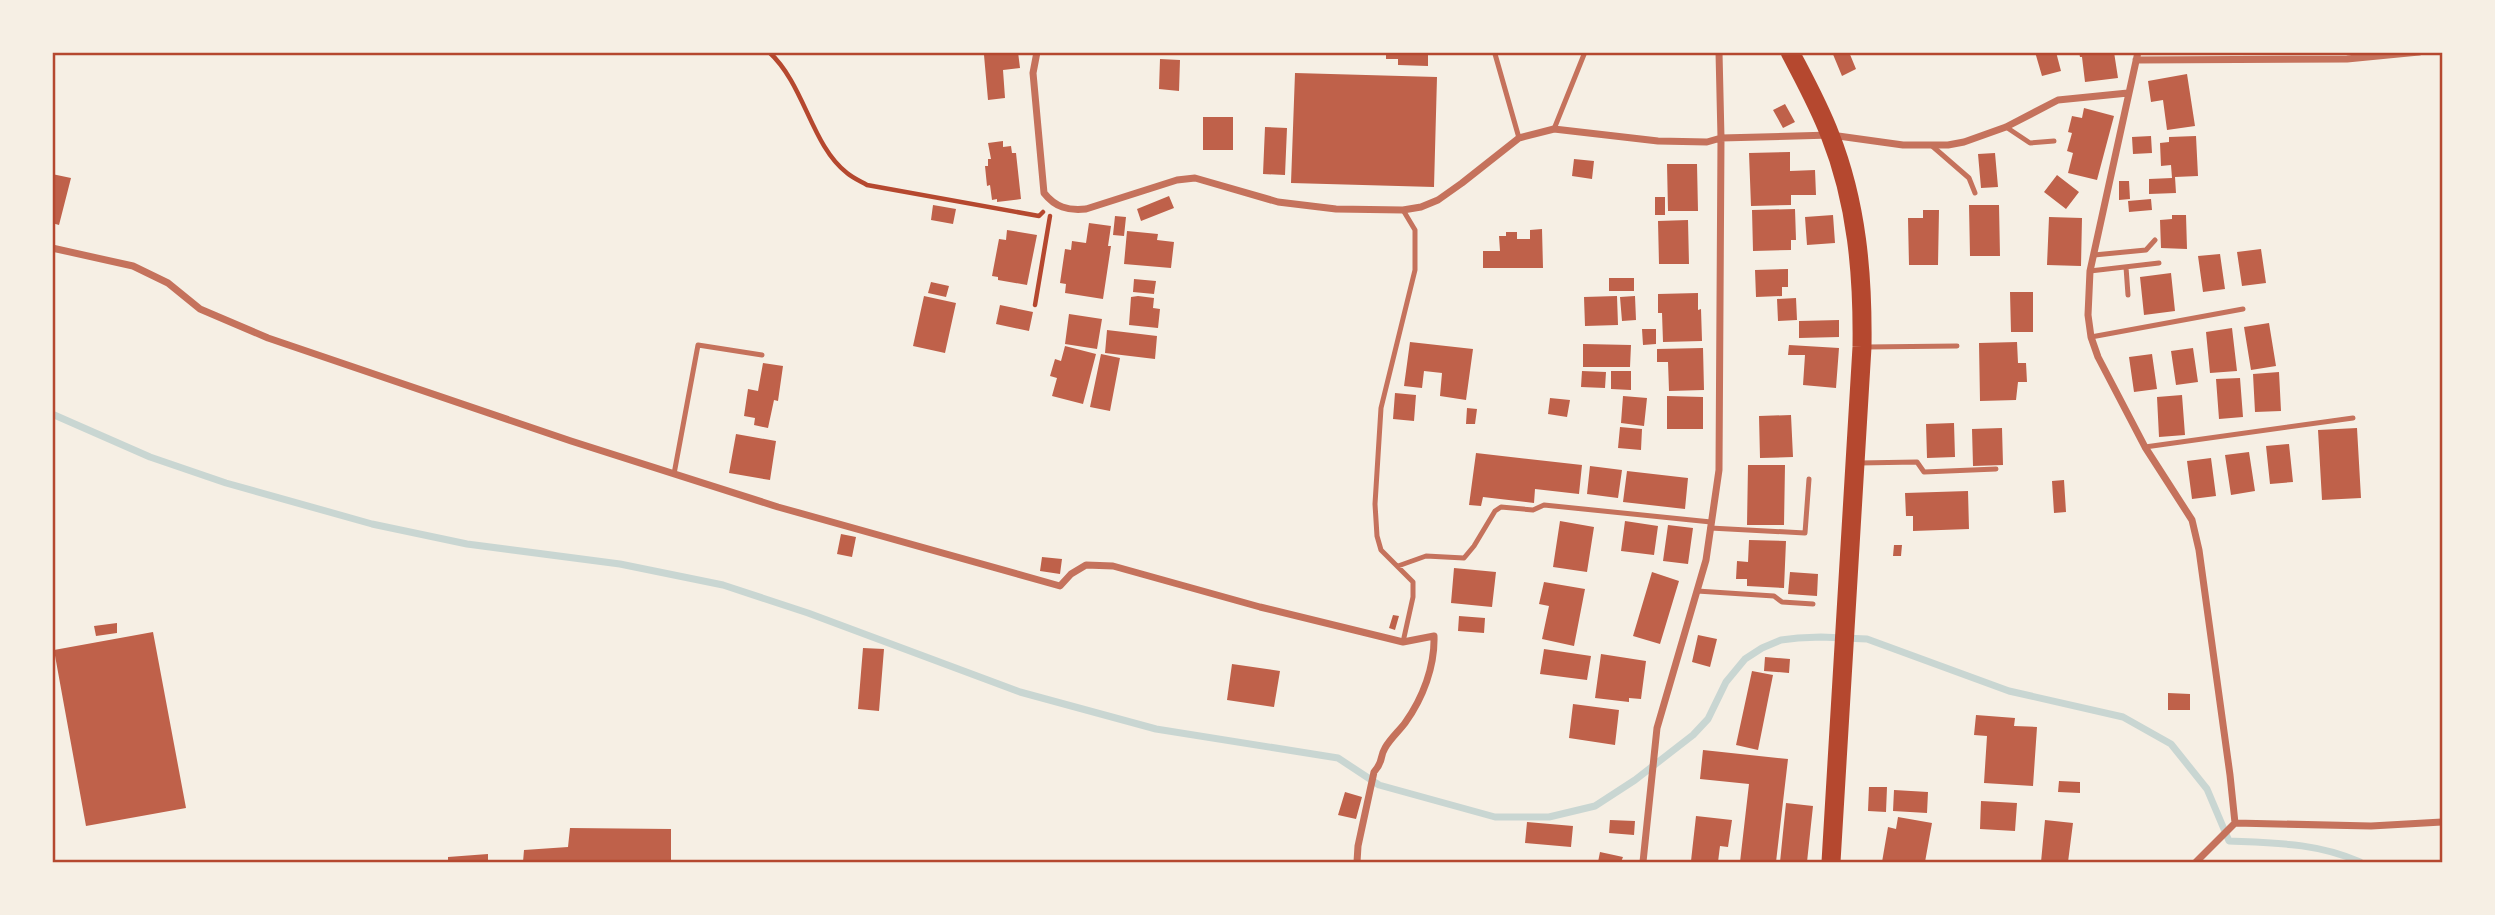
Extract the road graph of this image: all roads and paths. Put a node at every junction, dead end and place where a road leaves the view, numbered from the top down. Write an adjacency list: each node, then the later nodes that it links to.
1 (769, 52): 18 (path)
2 (1037, 52): 18 (street)
3 (1585, 52): 11 (lane)
4 (1719, 52): 14 (street)
5 (1790, 52): 12 (highway)
6 (2419, 52): 8 (street)
7 (1494, 54): 13 (lane)
8 (2137, 56): 9 (street)
9 (2129, 93): 10 (street); 22 (street)
10 (2006, 127): 15 (lane); 16 (street)
11 (1554, 129): 13 (street); 14 (street)
12 (1830, 135): 14 (street); 16 (street); 31 (highway)
13 (1519, 138): 19 (street)
14 (1721, 138): 39 (street)
15 (2054, 141)
16 (1931, 145): 17 (lane)
17 (1975, 193)
18 (1052, 203): 19 (street); 27 (path)
19 (1403, 210): 40 (lane)
20 (2155, 240): 22 (lane)
21 (52, 248): 37 (street)
22 (2094, 255): 25 (street)
23 (2159, 263): 24 (lane)
24 (2126, 267): 25 (lane); 26 (lane)
25 (2091, 271): 29 (street)
26 (2128, 295)
27 (1035, 305)
28 (2243, 309): 29 (lane)
29 (2091, 337): 34 (street)
30 (1957, 346): 31 (lane)
31 (1863, 347): 35 (highway)
32 (762, 355): 37 (lane)
33 (2353, 418): 34 (lane)
34 (2145, 447): 45 (street)
35 (1855, 463): 36 (lane); 48 (highway)
36 (1996, 469)
37 (674, 474): 43 (street)
38 (1809, 479): 39 (lane)
39 (1711, 525): 40 (lane); 41 (street)
40 (1398, 566): 43 (lane)
41 (1697, 592): 42 (lane); 47 (street)
42 (1813, 604)
43 (1403, 642): 46 (street)
44 (2442, 822): 45 (street)
45 (2235, 823): 49 (street)
46 (1357, 863)
47 (1643, 863)
48 (1831, 863)
49 (2196, 863)

